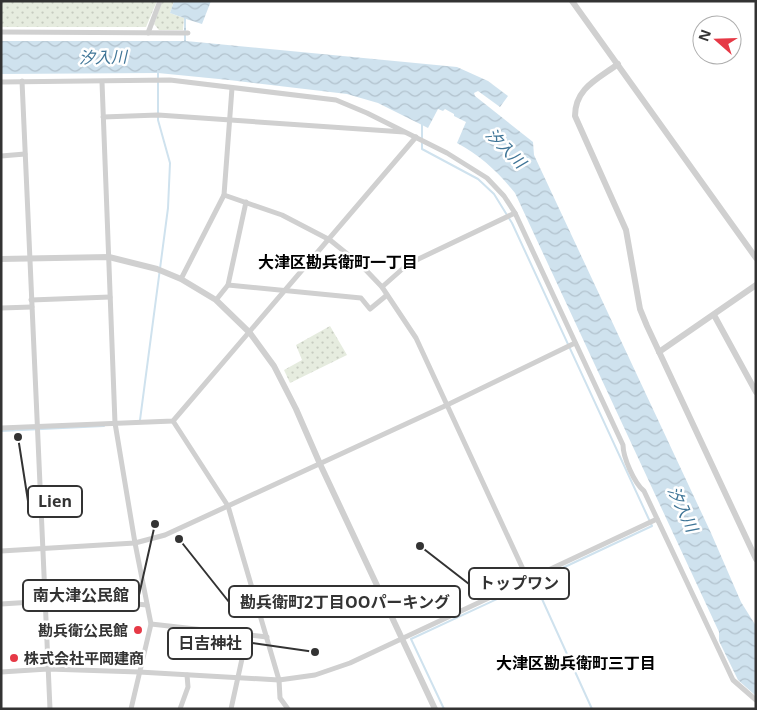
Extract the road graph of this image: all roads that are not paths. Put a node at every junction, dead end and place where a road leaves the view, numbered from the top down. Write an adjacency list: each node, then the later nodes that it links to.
1 (160, 1): 4 (street)
2 (572, 1): 6 (street)
3 (1, 32): 4 (street)
4 (148, 33): 5 (street)
5 (186, 33)
6 (618, 64): 22 (street); 39 (street)
7 (1, 82): 8 (street)
8 (22, 82): 9 (street); 15 (street)
9 (102, 82): 10 (street); 11 (street)
10 (232, 88): 12 (street); 13 (street)
11 (103, 117): 12 (street); 21 (street)
12 (229, 119): 13 (street); 17 (street)
13 (407, 133): 14 (street)
14 (416, 137): 19 (street); 20 (street)
15 (25, 154): 16 (street); 24 (street)
16 (1, 156)
17 (224, 195): 18 (street); 25 (street)
18 (246, 202): 20 (street); 26 (street)
19 (514, 213): 28 (street); 38 (street)
20 (330, 240): 28 (street); 29 (street)
21 (109, 257): 24 (street); 25 (street); 31 (street)
22 (756, 258)
23 (1, 259): 24 (street)
24 (29, 259): 32 (street)
25 (180, 279): 33 (street)
26 (228, 285): 29 (street); 33 (street)
27 (756, 285): 36 (street)
28 (382, 287): 30 (street)
29 (285, 292): 30 (street); 37 (street)
30 (388, 295): 41 (street)
31 (110, 297): 32 (street); 43 (street)
32 (32, 300): 34 (street)
33 (216, 300): 37 (street)
34 (32, 307): 35 (street); 44 (street)
35 (1, 308)
36 (714, 315): 39 (street); 40 (street)
37 (250, 333): 42 (street); 46 (street)
38 (575, 343): 41 (street); 48 (street)
39 (659, 352): 52 (street)
40 (756, 392)
41 (447, 405): 46 (street); 53 (street)
42 (173, 421): 43 (street); 47 (street)
43 (115, 424): 44 (street); 49 (street)
44 (37, 427): 45 (street); 50 (street)
45 (1, 428)
46 (320, 464): 47 (street); 60 (street)
47 (228, 506): 49 (street); 59 (street)
48 (657, 519): 53 (street); 67 (street)
49 (135, 544): 50 (street); 56 (street)
50 (42, 548): 51 (street); 54 (street)
51 (1, 551)
52 (756, 559)
53 (528, 580): 60 (street)
54 (45, 601): 55 (street); 56 (street); 61 (street)
55 (1, 604)
56 (147, 605): 57 (street)
57 (151, 624): 58 (street); 63 (street)
58 (247, 636): 59 (street); 65 (street)
59 (267, 638): 66 (street)
60 (402, 638): 66 (street); 73 (street)
61 (48, 669): 62 (street); 63 (street); 68 (street)
62 (1, 672)
63 (139, 672): 64 (street); 69 (street)
64 (187, 675): 65 (street); 70 (street)
65 (238, 678): 66 (street); 71 (street)
66 (279, 680): 72 (street)
67 (756, 700)
68 (50, 709)
69 (131, 709)
70 (180, 709)
71 (231, 709)
72 (288, 709)
73 (435, 709)

